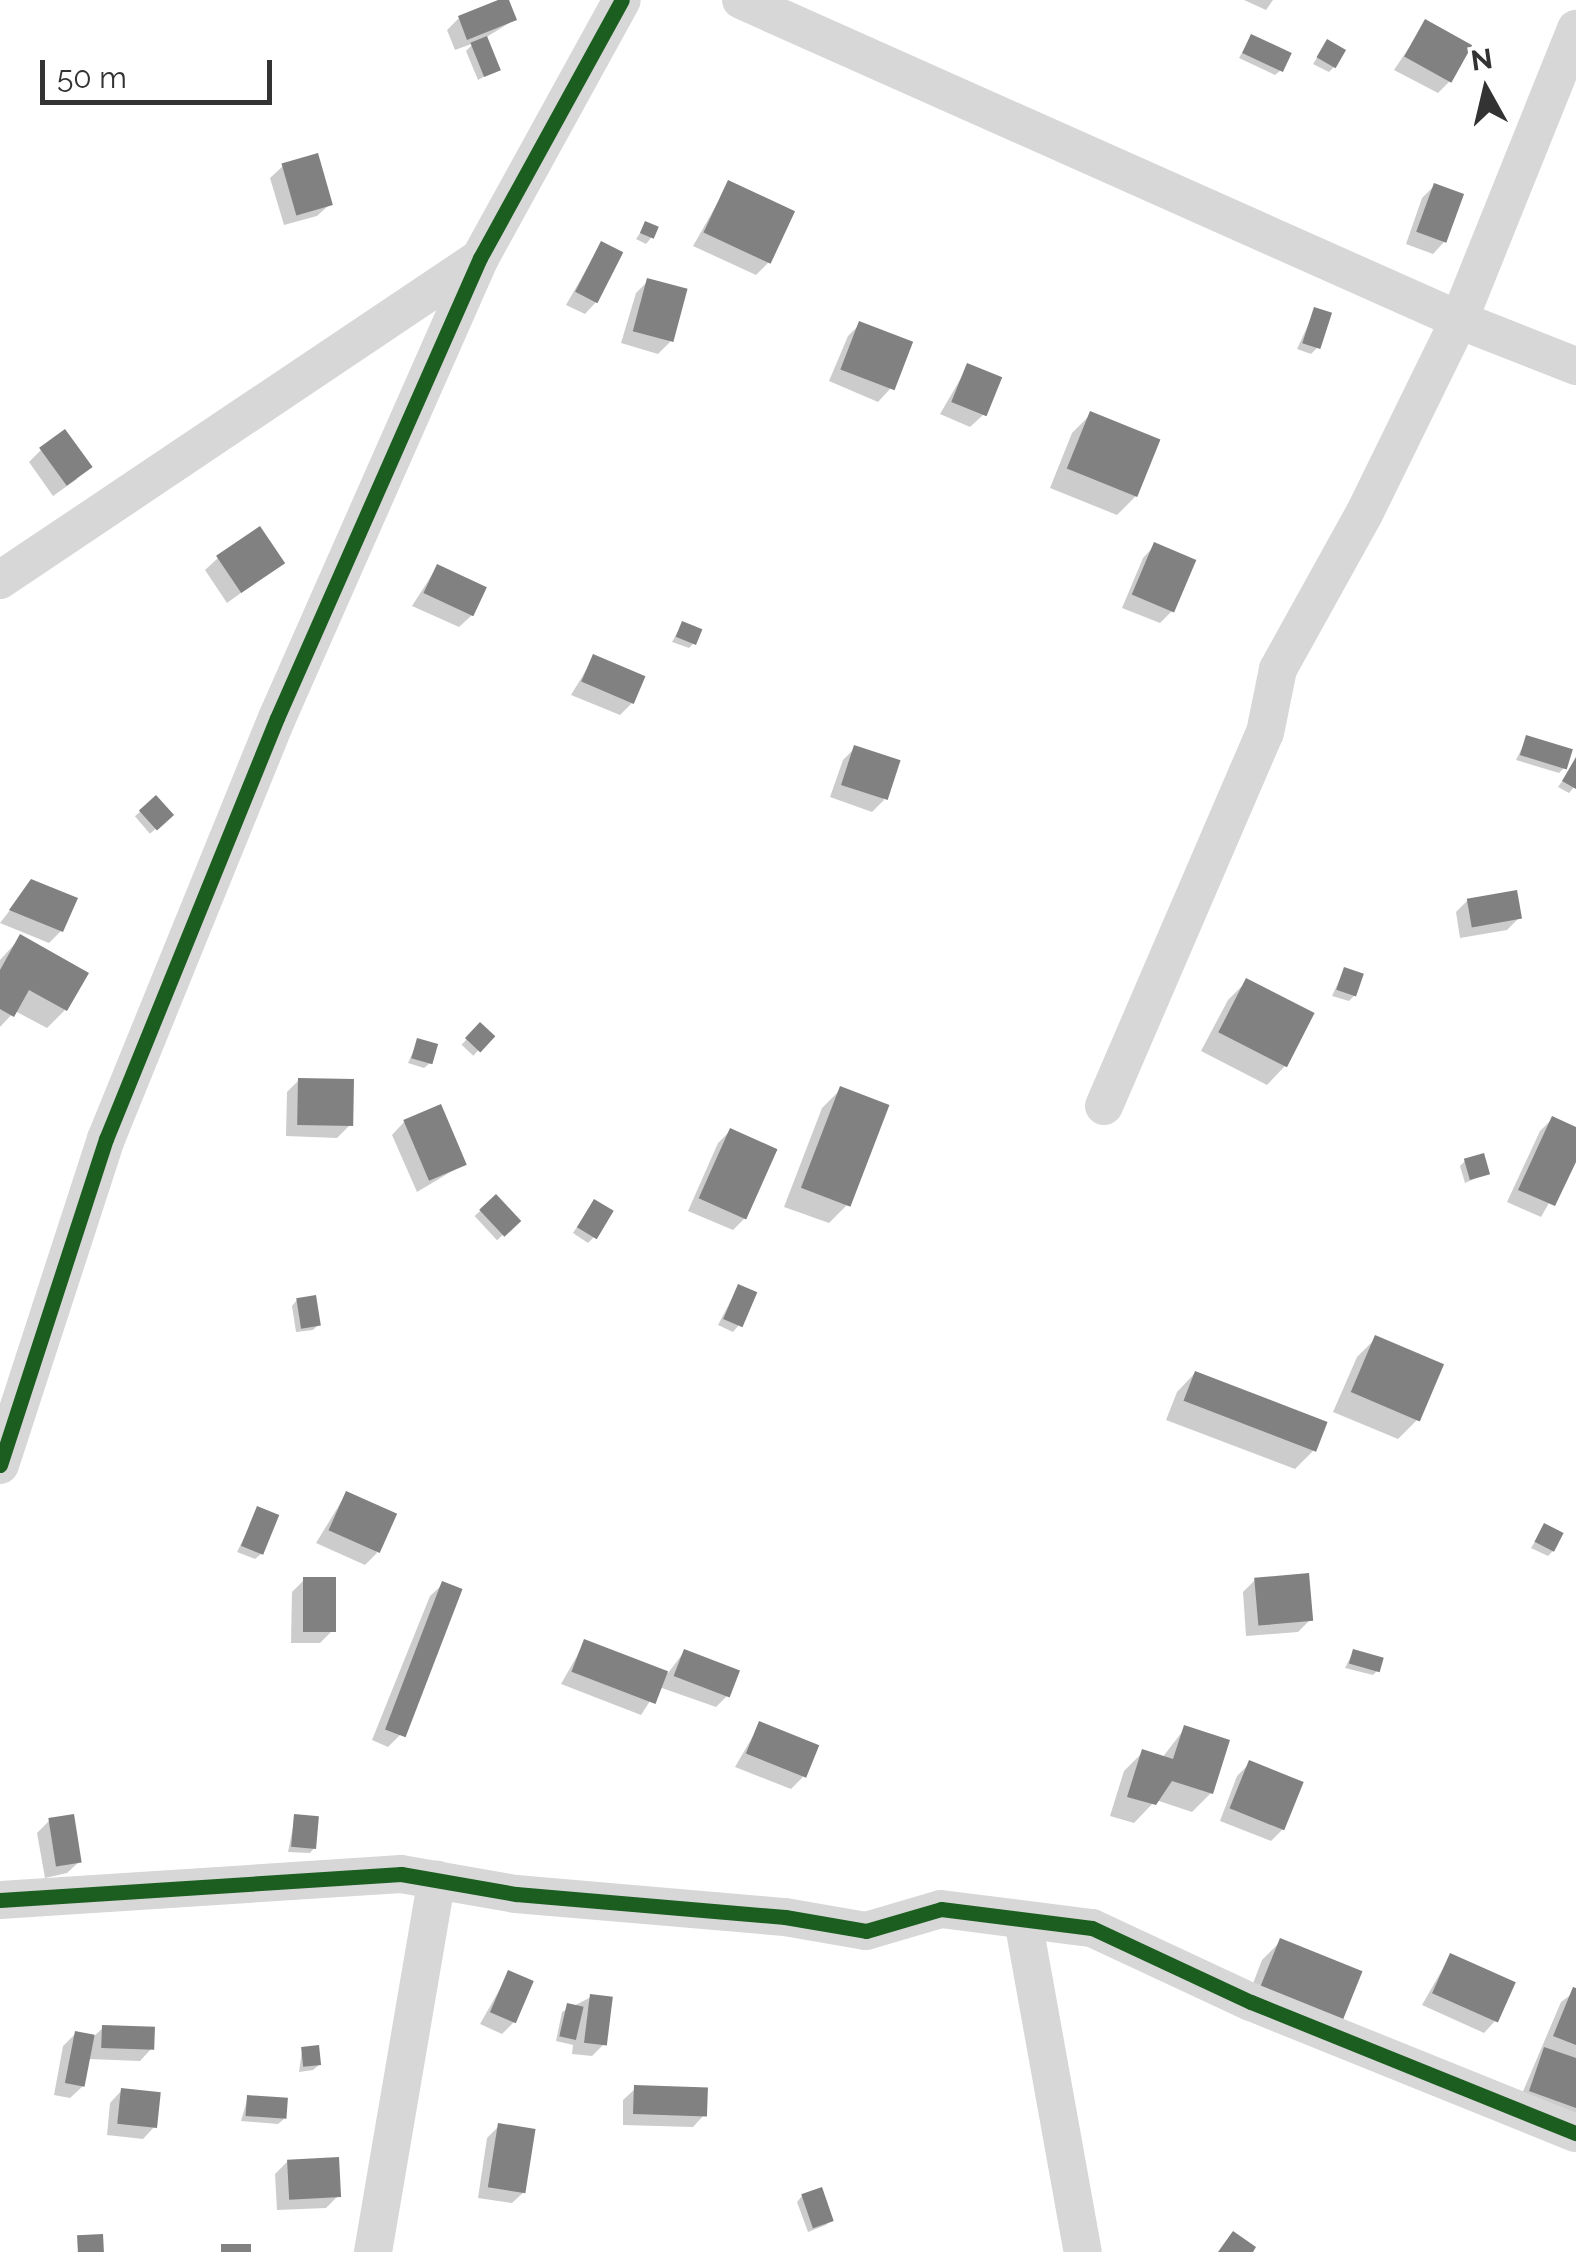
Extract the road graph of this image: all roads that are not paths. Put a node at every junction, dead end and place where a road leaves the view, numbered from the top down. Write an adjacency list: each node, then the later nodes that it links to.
1 (622, 0): 4 (street)
2 (742, 0): 5 (street)
3 (1576, 29): 5 (street)
4 (480, 258): 7 (street); 9 (street)
5 (1459, 320): 6 (street); 8 (street)
6 (1576, 366)
7 (0, 580)
8 (1104, 1106)
9 (0, 1465)
10 (437, 1879): 11 (street); 12 (street); 14 (street)
11 (0, 1900)
12 (1023, 1920): 13 (street); 15 (street)
13 (1576, 2133)
14 (373, 2252)
15 (1083, 2252)

